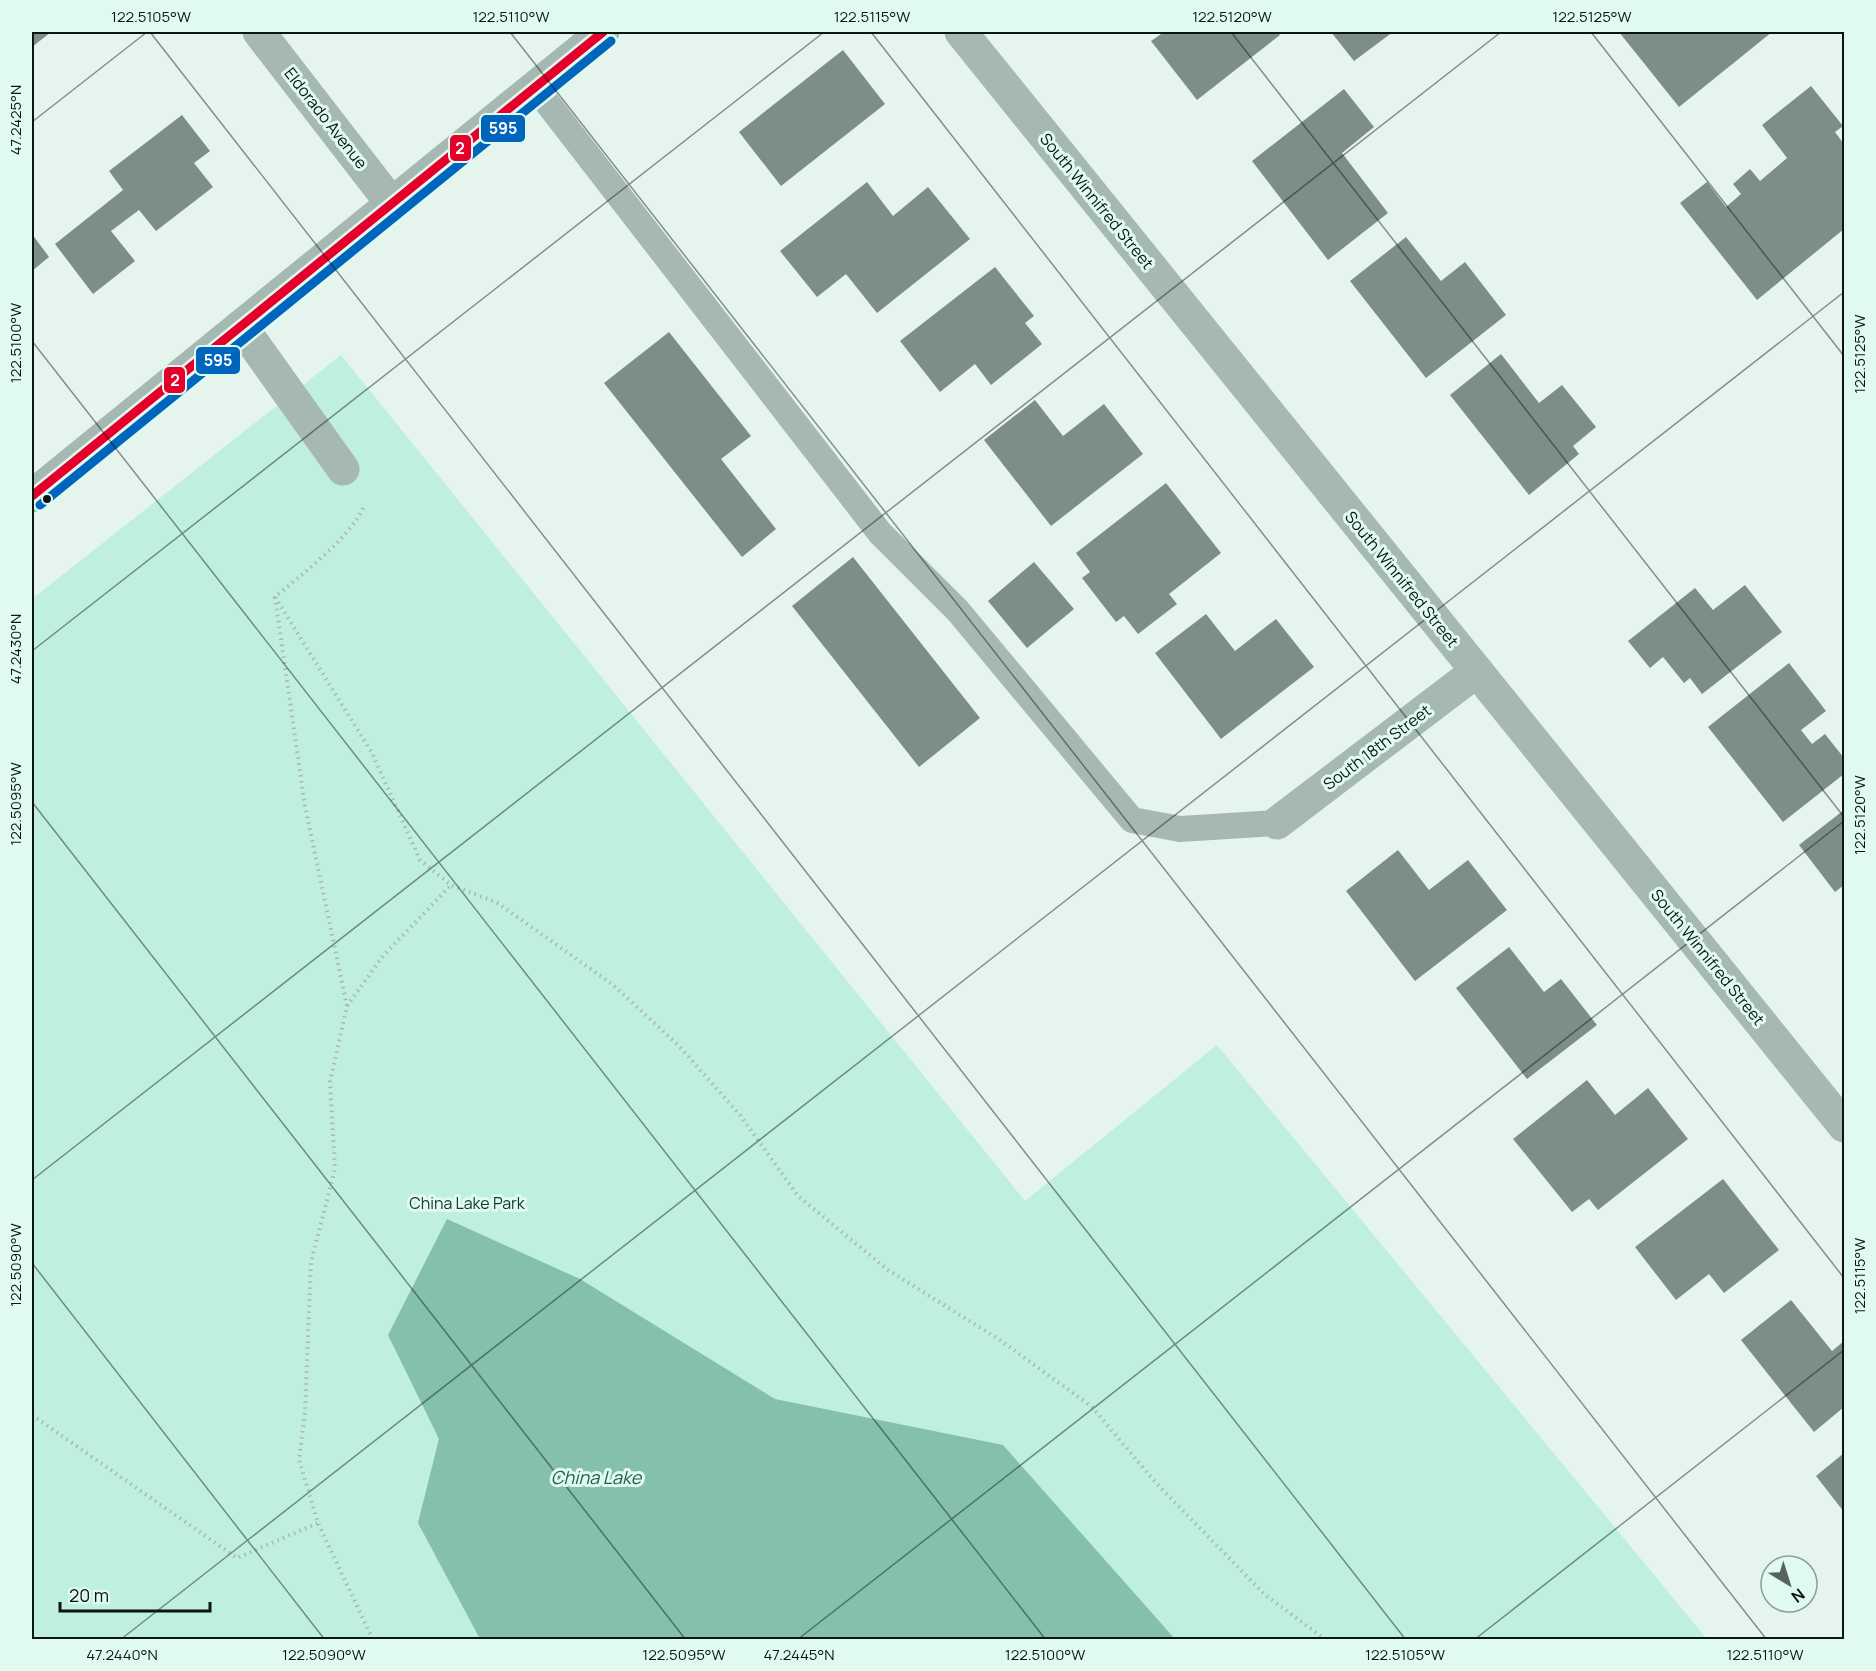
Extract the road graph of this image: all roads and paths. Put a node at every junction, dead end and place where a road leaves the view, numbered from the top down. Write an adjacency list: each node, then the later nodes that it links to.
1 (259, 32): 5 (street, Eldorado Avenue)
2 (603, 32): 4 (main road)
3 (961, 32): 10 (street, South Winnifred Street)
4 (535, 87): 5 (main road); 11 (lane)
5 (392, 204): 6 (main road)
6 (241, 326): 7 (street); 8 (main road)
7 (343, 469): 9 (path)
8 (32, 496)
9 (275, 597): 12 (path); 13 (path)
10 (1477, 671): 11 (street, South 18th Street); 14 (street, South Winnifred Street)
11 (1277, 823)
12 (451, 885): 13 (path); 20 (path)
13 (347, 1006): 16 (path)
14 (1845, 1126)
15 (32, 1415): 16 (path)
16 (318, 1523): 19 (path)
17 (310, 1640): 18 (path)
18 (322, 1640)
19 (373, 1640)
20 (1326, 1640)

